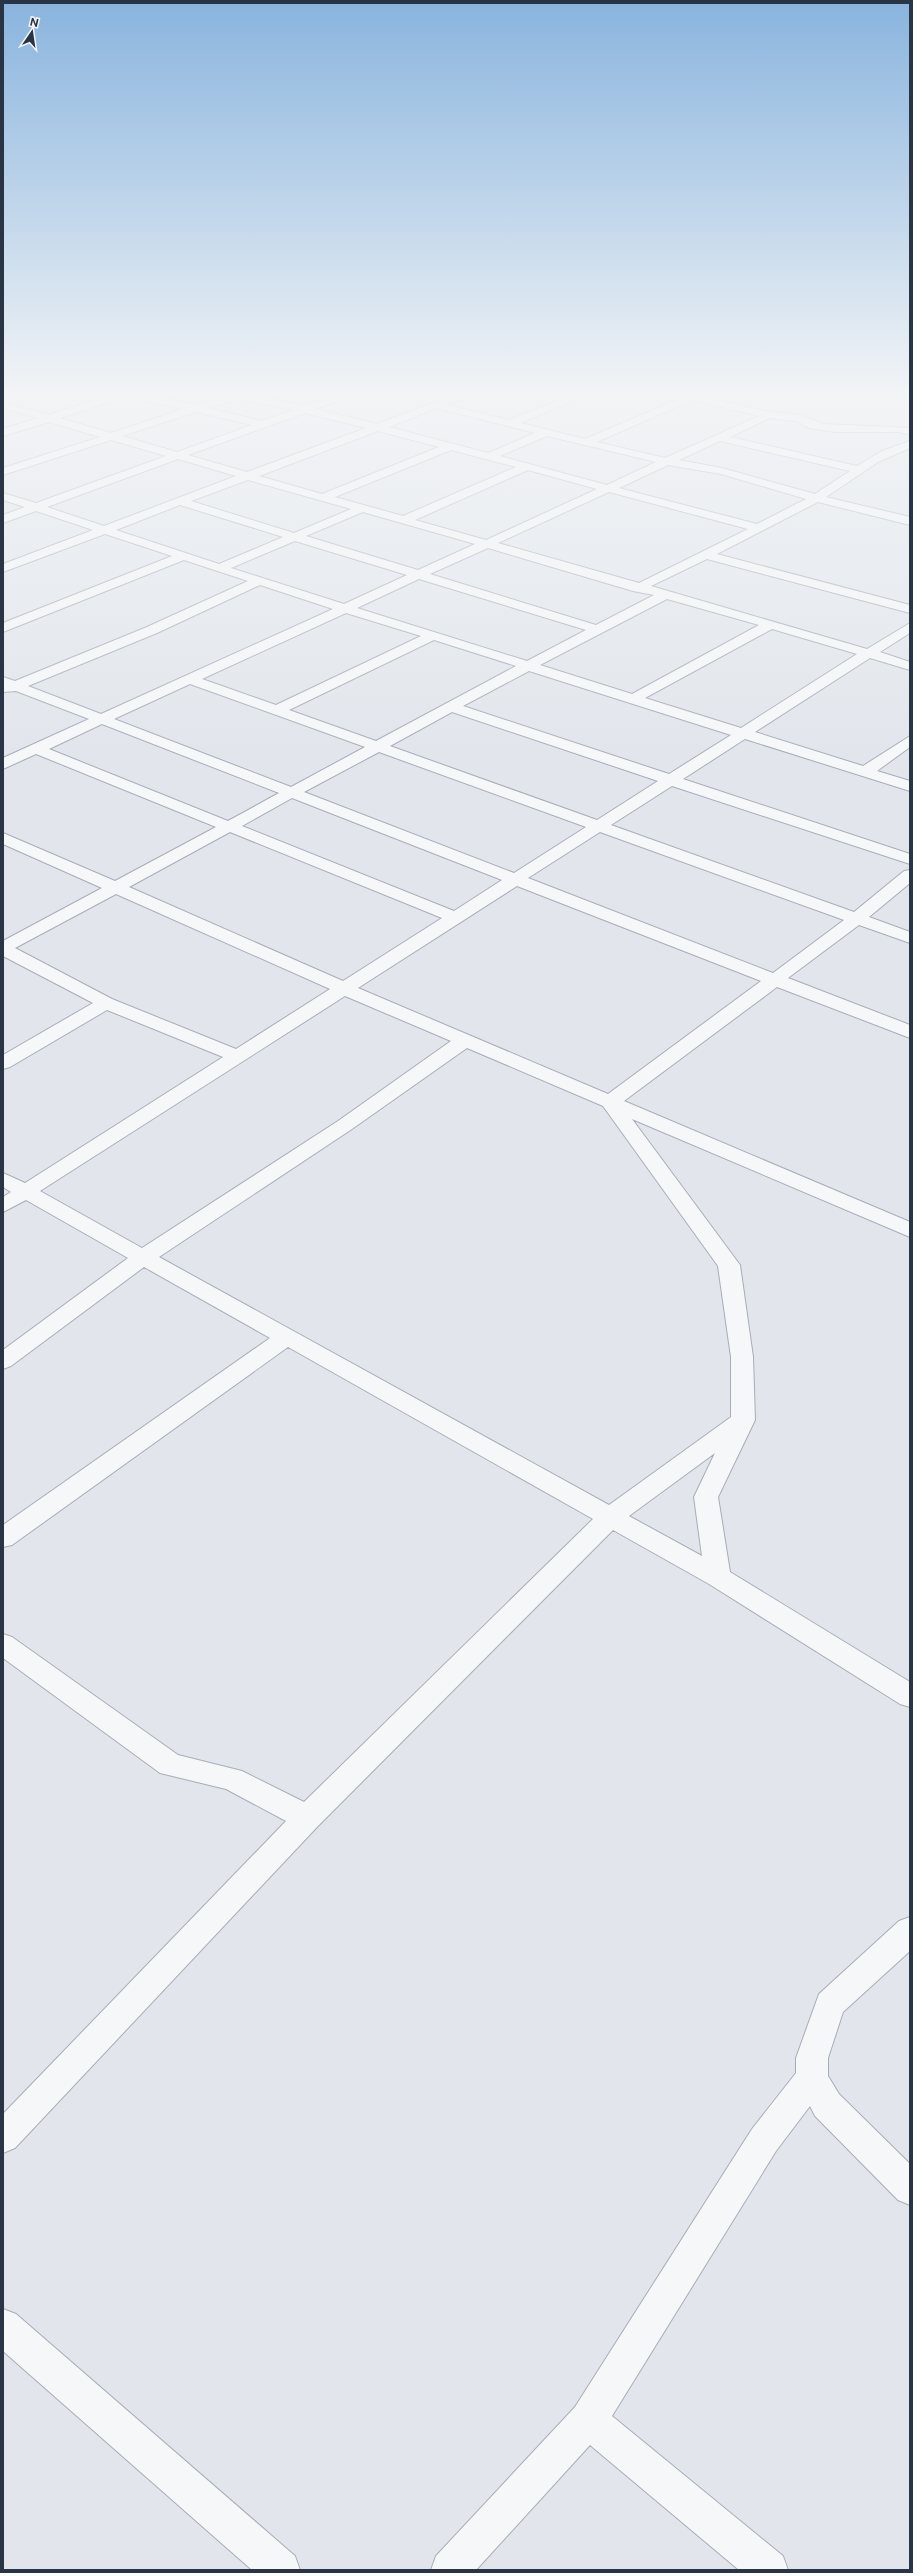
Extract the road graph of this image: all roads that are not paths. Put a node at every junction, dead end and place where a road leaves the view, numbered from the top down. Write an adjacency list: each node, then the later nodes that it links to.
1 (17, 514): 12 (street)
2 (54, 514): 16 (street)
3 (150, 514): 16 (street)
4 (219, 514): 17 (street)
5 (350, 514): 17 (street)
6 (381, 514): 13 (street)
7 (418, 514): 13 (street)
8 (554, 514): 18 (street)
9 (706, 514): 15 (street)
10 (784, 514): 15 (street)
11 (882, 514): 14 (street)
12 (3, 519)
13 (404, 520): 18 (street)
14 (910, 521)
15 (757, 528): 19 (street)
16 (106, 531): 20 (street); 21 (street)
17 (295, 538): 22 (street); 23 (street)
18 (490, 544): 23 (street); 25 (street)
19 (704, 554): 25 (street); 28 (street)
20 (184, 556): 22 (street); 31 (street)
21 (3, 568)
22 (219, 568): 24 (street)
23 (420, 575): 27 (street); 32 (street)
24 (259, 581): 27 (street); 38 (street)
25 (638, 588): 26 (street)
26 (664, 595): 29 (street); 32 (street)
27 (346, 608): 33 (street); 37 (street)
28 (910, 609)
29 (771, 624): 34 (street); 39 (street)
30 (910, 627): 34 (street)
31 (3, 628)
32 (599, 630): 35 (street)
33 (432, 636): 35 (street); 41 (street)
34 (866, 654): 36 (street); 43 (street)
35 (527, 666): 39 (street); 40 (street)
36 (910, 666)
37 (190, 679): 41 (street); 42 (street)
38 (7, 686): 42 (street)
39 (633, 699): 43 (street)
40 (450, 707): 45 (street); 49 (street)
41 (276, 711): 45 (street)
42 (104, 719): 46 (street); 51 (street)
43 (744, 734): 48 (street); 49 (street)
44 (910, 740): 48 (street)
45 (377, 747): 51 (street); 53 (street)
46 (36, 749): 47 (street); 52 (street)
47 (3, 764)
48 (865, 772): 50 (street)
49 (673, 779): 53 (street); 55 (street)
50 (910, 786)
51 (293, 792): 52 (street); 57 (street)
52 (226, 827): 58 (street); 59 (street)
53 (597, 827): 57 (street); 60 (street)
54 (3, 838): 58 (street)
55 (910, 859)
56 (910, 875): 60 (street)
57 (516, 878): 59 (street); 63 (street)
58 (113, 888): 62 (street); 64 (street)
59 (454, 917): 64 (street)
60 (856, 919): 61 (street); 63 (street)
61 (910, 938)
62 (3, 948): 65 (street)
63 (775, 978): 66 (street); 70 (street)
64 (343, 988): 67 (street); 68 (street)
65 (106, 1003): 68 (street); 69 (street)
66 (910, 1032)
67 (465, 1040): 70 (street); 75 (street)
68 (238, 1056): 72 (street)
69 (3, 1062)
70 (610, 1102): 74 (street); 78 (street)
71 (3, 1179): 72 (street)
72 (26, 1192): 73 (street); 75 (street)
73 (3, 1206)
74 (907, 1226)
75 (143, 1257): 76 (street); 77 (street)
76 (287, 1337): 79 (street); 80 (street)
77 (3, 1361)
78 (743, 1420): 79 (street); 81 (street)
79 (610, 1517): 81 (street); 84 (street)
80 (3, 1538)
81 (718, 1577): 83 (street)
82 (3, 1644): 84 (street)
83 (910, 1696)
84 (307, 1818): 87 (street)
85 (910, 1931): 86 (street)
86 (812, 2078): 88 (street); 90 (street)
87 (3, 2137)
88 (910, 2188)
89 (3, 2327): 91 (street)
90 (588, 2420): 92 (street); 93 (street)
91 (281, 2570)
92 (450, 2570)
93 (769, 2570)

